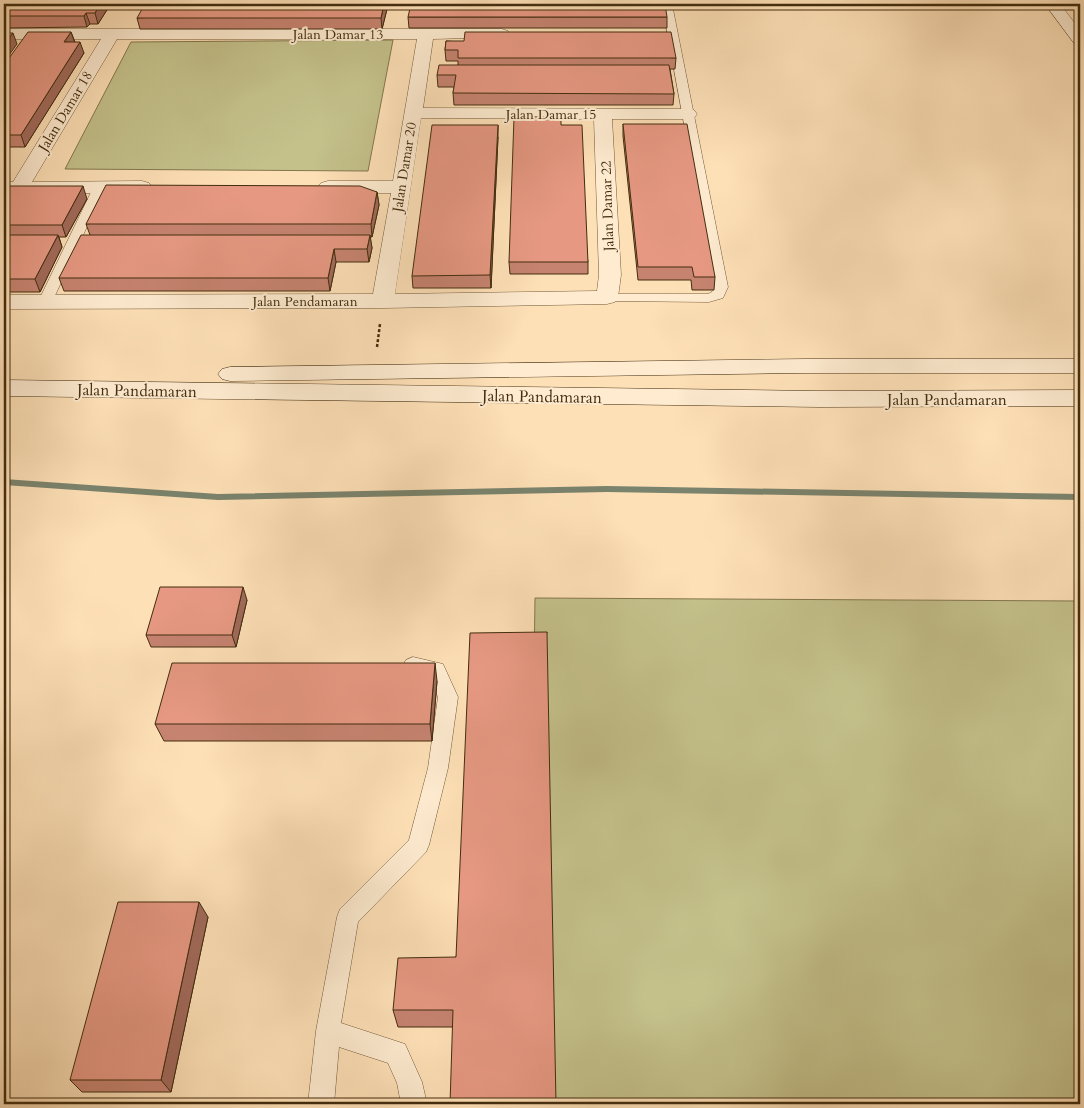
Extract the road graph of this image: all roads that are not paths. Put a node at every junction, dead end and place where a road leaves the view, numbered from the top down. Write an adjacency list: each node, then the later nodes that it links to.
1 (667, 4): 4 (lane)
2 (1053, 4): 3 (street); 10 (street)
3 (1071, 4)
4 (673, 33): 9 (street); 13 (lane)
5 (4, 34): 6 (street, Jalan Damar 13)
6 (112, 34): 7 (street, Jalan Damar 13); 17 (street, Jalan Damar 18)
7 (426, 34): 8 (street, Jalan Damar 13); 11 (street, Jalan Damar 20)
8 (514, 34)
9 (653, 34)
10 (1080, 40)
11 (413, 113): 12 (street, Jalan Damar 15); 16 (street, Jalan Damar 20)
12 (604, 114): 13 (street, Jalan Damar 15); 19 (street, Jalan Damar 22)
13 (688, 114): 19 (lane)
14 (164, 187): 18 (street)
15 (312, 187): 16 (street)
16 (401, 187): 20 (street, Jalan Damar 20)
17 (11, 188): 18 (street)
18 (99, 188): 22 (lane)
19 (607, 297): 20 (street, Jalan Pendamaran)
20 (383, 301): 22 (street, Jalan Pendamaran)
21 (4, 302): 22 (street, Jalan Pendamaran)
22 (45, 302)
23 (1080, 366): 24 (street, Jalan Pandamaran)
24 (4, 375)
25 (4, 388): 26 (street, Jalan Pandamaran)
26 (1080, 398)
27 (391, 664): 28 (lane)
28 (328, 1031): 29 (lane); 30 (lane)
29 (321, 1104)
30 (414, 1104)

